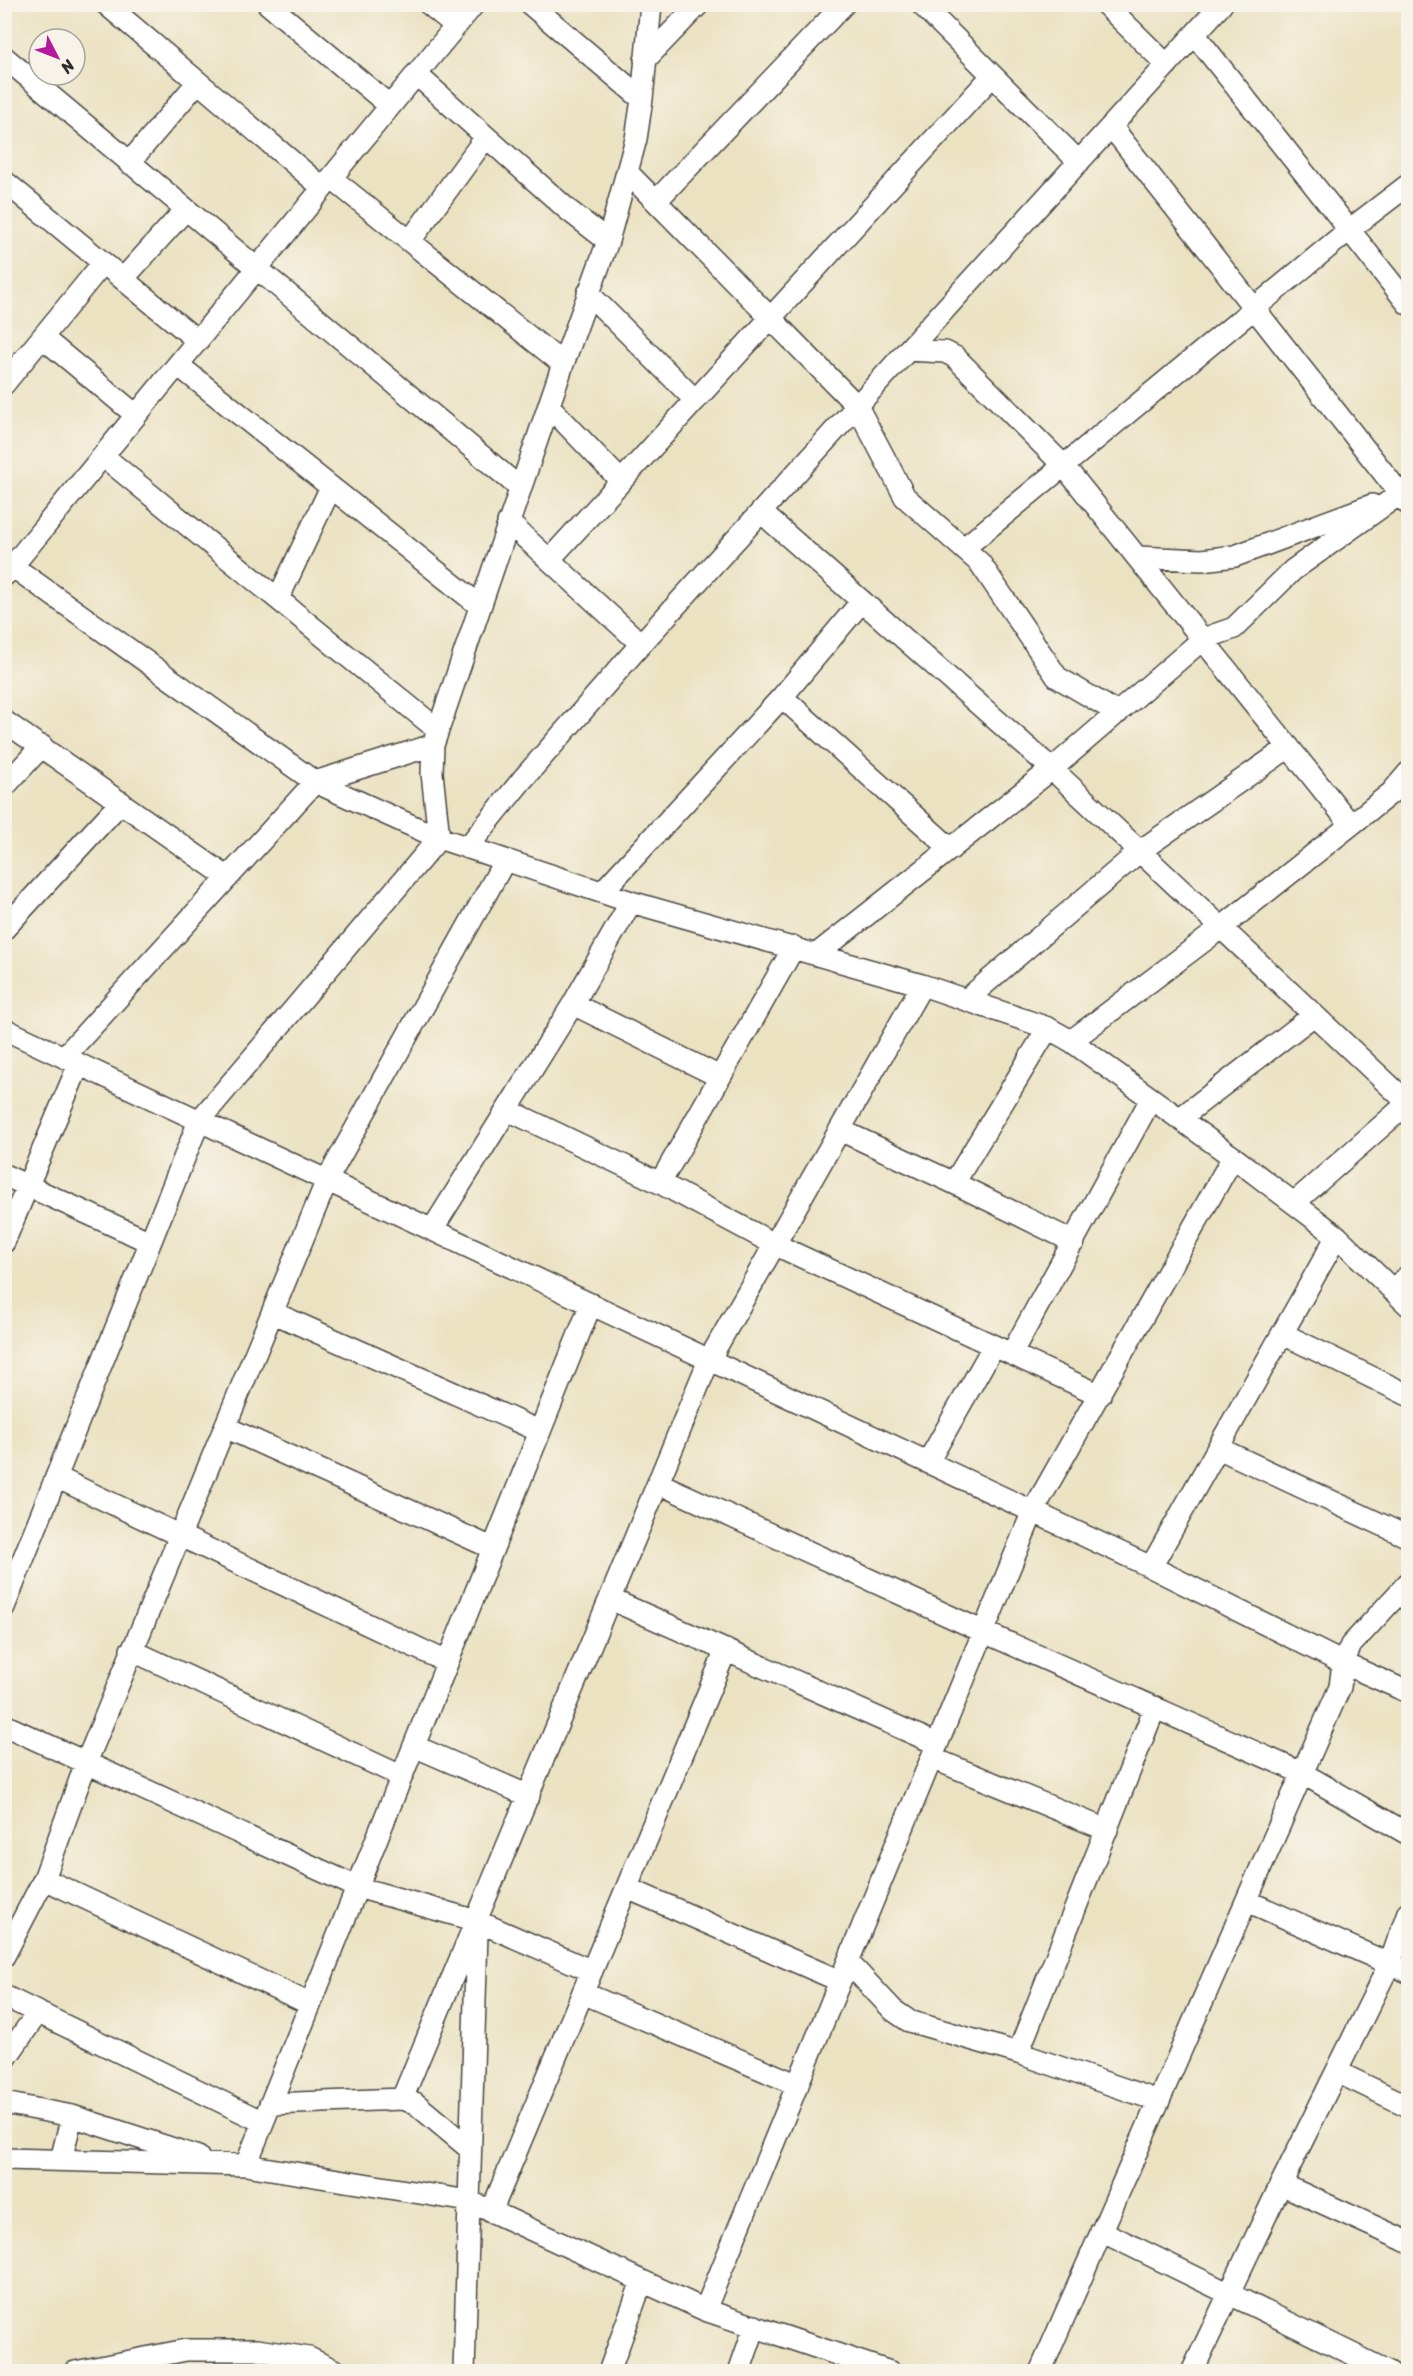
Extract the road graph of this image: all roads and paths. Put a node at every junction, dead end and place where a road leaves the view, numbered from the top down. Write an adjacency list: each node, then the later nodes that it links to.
1 (106, 4): 19 (street)
2 (268, 4): 21 (street)
3 (429, 4): 12 (street)
4 (474, 4): 12 (street)
5 (530, 4): 20 (street)
6 (651, 4): 15 (street)
7 (699, 4): 15 (street)
8 (844, 4): 30 (street)
9 (921, 4): 18 (street)
10 (1222, 4): 13 (street)
11 (1114, 8): 16 (street)
12 (456, 26): 17 (street)
13 (1195, 35): 16 (street); 32 (street)
14 (4, 57): 25 (street)
15 (645, 60): 20 (street)
16 (1167, 65): 22 (street)
17 (416, 74): 21 (street); 23 (street)
18 (992, 76): 24 (street); 41 (street)
19 (197, 83): 25 (street); 27 (street)
20 (642, 99): 26 (street)
21 (390, 106): 27 (street)
22 (1111, 126): 24 (street); 40 (street)
23 (486, 137): 33 (street); 34 (street)
24 (1079, 162): 44 (street)
25 (129, 163): 31 (street)
26 (627, 172): 30 (street); 34 (street)
27 (327, 183): 33 (street); 36 (street)
28 (6, 185): 35 (street)
29 (1408, 185): 32 (street)
30 (657, 200): 41 (street)
31 (186, 209): 36 (street); 37 (street)
32 (1349, 230): 39 (street); 40 (street)
33 (410, 241): 46 (street)
34 (608, 241): 38 (street)
35 (103, 263): 37 (street); 42 (street)
36 (256, 269): 43 (street); 56 (street)
37 (123, 279): 43 (street)
38 (588, 293): 46 (street); 48 (street)
39 (1408, 304)
40 (1255, 308): 53 (street); 57 (street)
41 (770, 317): 48 (street); 50 (street)
42 (42, 338): 47 (street); 51 (street)
43 (198, 341): 45 (street)
44 (908, 350): 50 (street); 53 (street)
45 (178, 364): 51 (street); 55 (street)
46 (563, 364): 49 (street)
47 (4, 384)
48 (695, 399): 54 (street)
49 (549, 406): 54 (street); 56 (street)
50 (857, 406): 58 (street); 60 (street)
51 (136, 415): 52 (street)
52 (103, 456): 63 (street); 64 (street)
53 (1064, 466): 60 (street); 61 (street)
54 (621, 480): 62 (street)
55 (331, 487): 64 (street); 66 (street)
56 (520, 488): 59 (street)
57 (1406, 495): 61 (street); 67 (street)
58 (761, 512): 65 (street); 68 (street)
59 (508, 522): 62 (street); 66 (street)
60 (964, 548): 70 (street)
61 (1137, 557): 67 (street)
62 (549, 560): 68 (street)
63 (8, 571): 77 (street)
64 (278, 599): 72 (street)
65 (862, 601): 69 (street); 75 (street)
66 (480, 606): 72 (street)
67 (1203, 639): 70 (street); 74 (street)
68 (641, 644): 82 (street)
69 (782, 697): 83 (street); 87 (street)
70 (1118, 713): 75 (street)
71 (4, 721): 73 (street)
72 (436, 737): 77 (street); 81 (street)
73 (42, 746): 78 (street); 79 (street)
74 (1288, 747): 80 (street); 84 (street)
75 (1052, 770): 83 (street); 84 (street)
76 (1408, 773): 80 (street)
77 (315, 782): 81 (street); 86 (street)
78 (4, 787)
79 (121, 802): 86 (street); 90 (street)
80 (1351, 825): 89 (street)
81 (439, 838): 82 (street); 106 (street)
82 (467, 848): 85 (street)
83 (951, 849): 92 (street)
84 (1140, 851): 89 (street); 94 (street)
85 (505, 860): 87 (street); 110 (street)
86 (227, 877): 100 (street)
87 (602, 892): 88 (street)
88 (631, 902): 91 (street); 95 (street)
89 (1221, 928): 96 (street); 99 (street)
90 (4, 929)
91 (794, 947): 92 (street); 101 (street)
92 (818, 954): 93 (street)
93 (922, 985): 94 (street); 107 (street)
94 (966, 1000): 97 (street)
95 (573, 1004): 101 (street); 104 (street)
96 (1314, 1015): 103 (street); 105 (street)
97 (1048, 1028): 99 (street); 112 (street)
98 (4, 1029): 100 (street)
99 (1071, 1041): 102 (street)
100 (71, 1060): 106 (street); 113 (street)
101 (720, 1077): 111 (street)
102 (1151, 1099): 105 (street); 119 (street)
103 (1408, 1103): 114 (street)
104 (508, 1110): 111 (street); 115 (street)
105 (1179, 1119): 108 (street)
106 (199, 1120): 110 (street); 118 (street)
107 (840, 1130): 112 (street); 120 (street)
108 (1233, 1157): 114 (street); 129 (street)
109 (4, 1175): 113 (street)
110 (327, 1180): 115 (street); 125 (street)
111 (660, 1183): 120 (street)
112 (954, 1183): 119 (street)
113 (28, 1186): 117 (street); 118 (street)
114 (1294, 1203): 116 (street)
115 (432, 1230): 123 (street)
116 (1337, 1236): 122 (street); 126 (street)
117 (4, 1242)
118 (150, 1242): 135 (street)
119 (1074, 1242): 127 (street)
120 (776, 1245): 127 (street); 128 (street)
121 (1408, 1276): 122 (street)
122 (1392, 1290): 124 (street)
123 (591, 1304): 128 (street); 132 (street)
124 (1408, 1305)
125 (274, 1313): 131 (street); 132 (street)
126 (1283, 1334): 130 (street); 133 (street)
127 (1003, 1350): 129 (street); 134 (street)
128 (709, 1360): 134 (street); 136 (street)
129 (1100, 1395): 137 (street)
130 (1408, 1395)
131 (225, 1427): 138 (street); 140 (street)
132 (539, 1431): 140 (street)
133 (1218, 1448): 139 (street); 141 (street)
134 (928, 1462): 137 (street)
135 (56, 1477): 138 (street); 144 (street)
136 (658, 1483): 143 (street); 145 (street)
137 (1033, 1512): 141 (street); 145 (street)
138 (178, 1535): 146 (street); 148 (street)
139 (1408, 1537)
140 (492, 1548): 148 (street)
141 (1151, 1567): 149 (street)
142 (1408, 1582): 149 (street)
143 (610, 1599): 147 (street); 158 (street)
144 (5, 1606)
145 (984, 1632): 151 (street); 154 (street)
146 (131, 1650): 155 (street); 157 (street)
147 (726, 1650): 154 (street); 163 (street)
148 (447, 1662): 153 (street)
149 (1343, 1663): 150 (street); 156 (street)
150 (1408, 1692)
151 (1155, 1707): 156 (street); 159 (street)
152 (4, 1725): 155 (street)
153 (414, 1746): 157 (street); 158 (street)
154 (935, 1751): 159 (street); 170 (street)
155 (86, 1763): 161 (street); 162 (street)
156 (1302, 1773): 160 (street); 164 (street)
157 (402, 1776): 162 (street)
158 (529, 1796): 166 (street)
159 (1107, 1830): 175 (street)
160 (1408, 1834)
161 (44, 1879): 167 (street); 173 (street)
162 (357, 1887): 166 (street); 173 (street)
163 (627, 1888): 169 (street); 170 (street)
164 (1247, 1901): 168 (street); 180 (street)
165 (1408, 1912): 168 (street)
166 (477, 1921): 169 (street); 179 (street); 185 (street)
167 (4, 1956)
168 (1399, 1967): 177 (street)
169 (592, 1971): 171 (street)
170 (844, 1972): 175 (street); 178 (street)
171 (583, 1993): 178 (street); 192 (street)
172 (4, 1996): 174 (street)
173 (310, 2004): 183 (street)
174 (38, 2012): 176 (street); 183 (street)
175 (1018, 2053): 180 (street)
176 (4, 2061)
177 (1337, 2072): 182 (street); 190 (street)
178 (798, 2085): 197 (street)
179 (402, 2099): 183 (street); 185 (street)
180 (1159, 2101): 193 (street)
181 (4, 2103): 184 (street)
182 (1408, 2106)
183 (267, 2113): 189 (street)
184 (72, 2116): 187 (street); 188 (street)
185 (470, 2149): 191 (street)
186 (4, 2159): 187 (street)
187 (61, 2160): 188 (street)
188 (221, 2164): 189 (street)
189 (246, 2165): 191 (street)
190 (1281, 2184): 194 (street); 196 (street)
191 (469, 2201): 192 (street); 201 (street)
192 (491, 2212): 195 (street)
193 (1101, 2231): 196 (street); 205 (street)
194 (1408, 2242)
195 (642, 2281): 197 (street); 202 (street)
196 (1227, 2294): 206 (street); 207 (street)
197 (705, 2310): 198 (street)
198 (755, 2326): 203 (street); 204 (street)
199 (75, 2372): 200 (street)
200 (338, 2372)
201 (464, 2372)
202 (609, 2372)
203 (739, 2372)
204 (890, 2372)
205 (1040, 2372)
206 (1192, 2372)
207 (1389, 2372)

